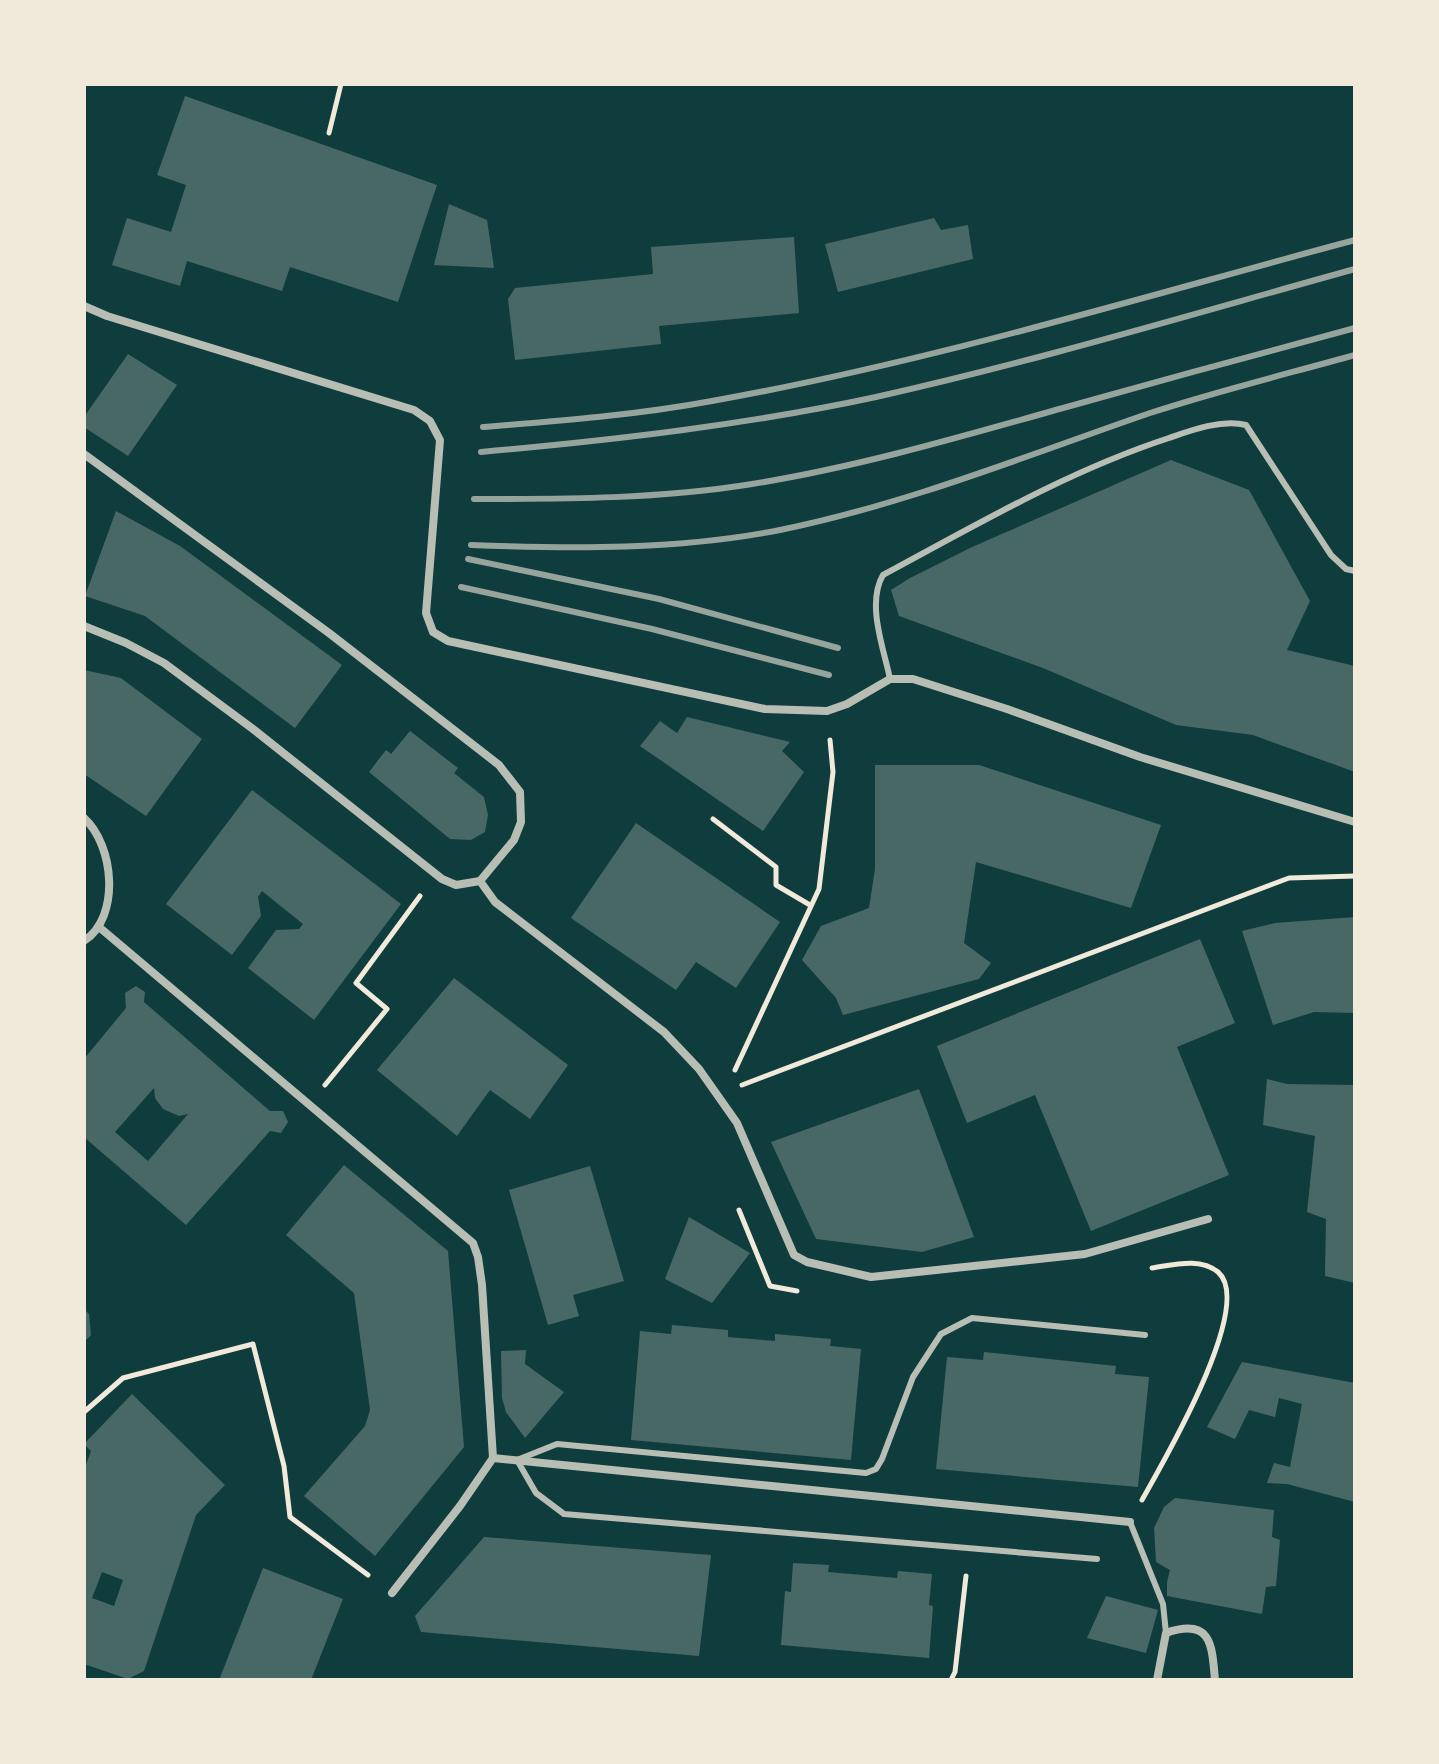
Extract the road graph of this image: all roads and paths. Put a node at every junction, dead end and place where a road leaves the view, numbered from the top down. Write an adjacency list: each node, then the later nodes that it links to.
1 (341, 84): 2 (path)
2 (329, 133)
3 (84, 306): 7 (street)
4 (84, 454): 13 (street)
5 (1355, 571): 7 (lane)
6 (84, 626): 13 (street)
7 (890, 679): 11 (street)
8 (833, 772): 14 (path)
9 (84, 818): 16 (street)
10 (713, 819): 14 (path)
11 (1355, 822)
12 (1355, 876): 19 (path)
13 (480, 881): 21 (street)
14 (810, 905): 18 (path)
15 (409, 911): 20 (path)
16 (99, 927): 17 (street); 24 (street)
17 (84, 941)
18 (733, 1076)
19 (741, 1085)
20 (319, 1092)
21 (1208, 1219)
22 (1145, 1335): 25 (lane)
23 (84, 1412): 29 (path)
24 (493, 1458): 25 (street); 29 (street)
25 (517, 1460): 26 (street); 27 (lane)
26 (1130, 1522): 30 (lane)
27 (967, 1547): 28 (lane); 31 (path)
28 (1097, 1559)
29 (392, 1593)
30 (1166, 1633): 32 (street); 33 (street)
31 (951, 1680)
32 (1157, 1680)
33 (1215, 1680)

